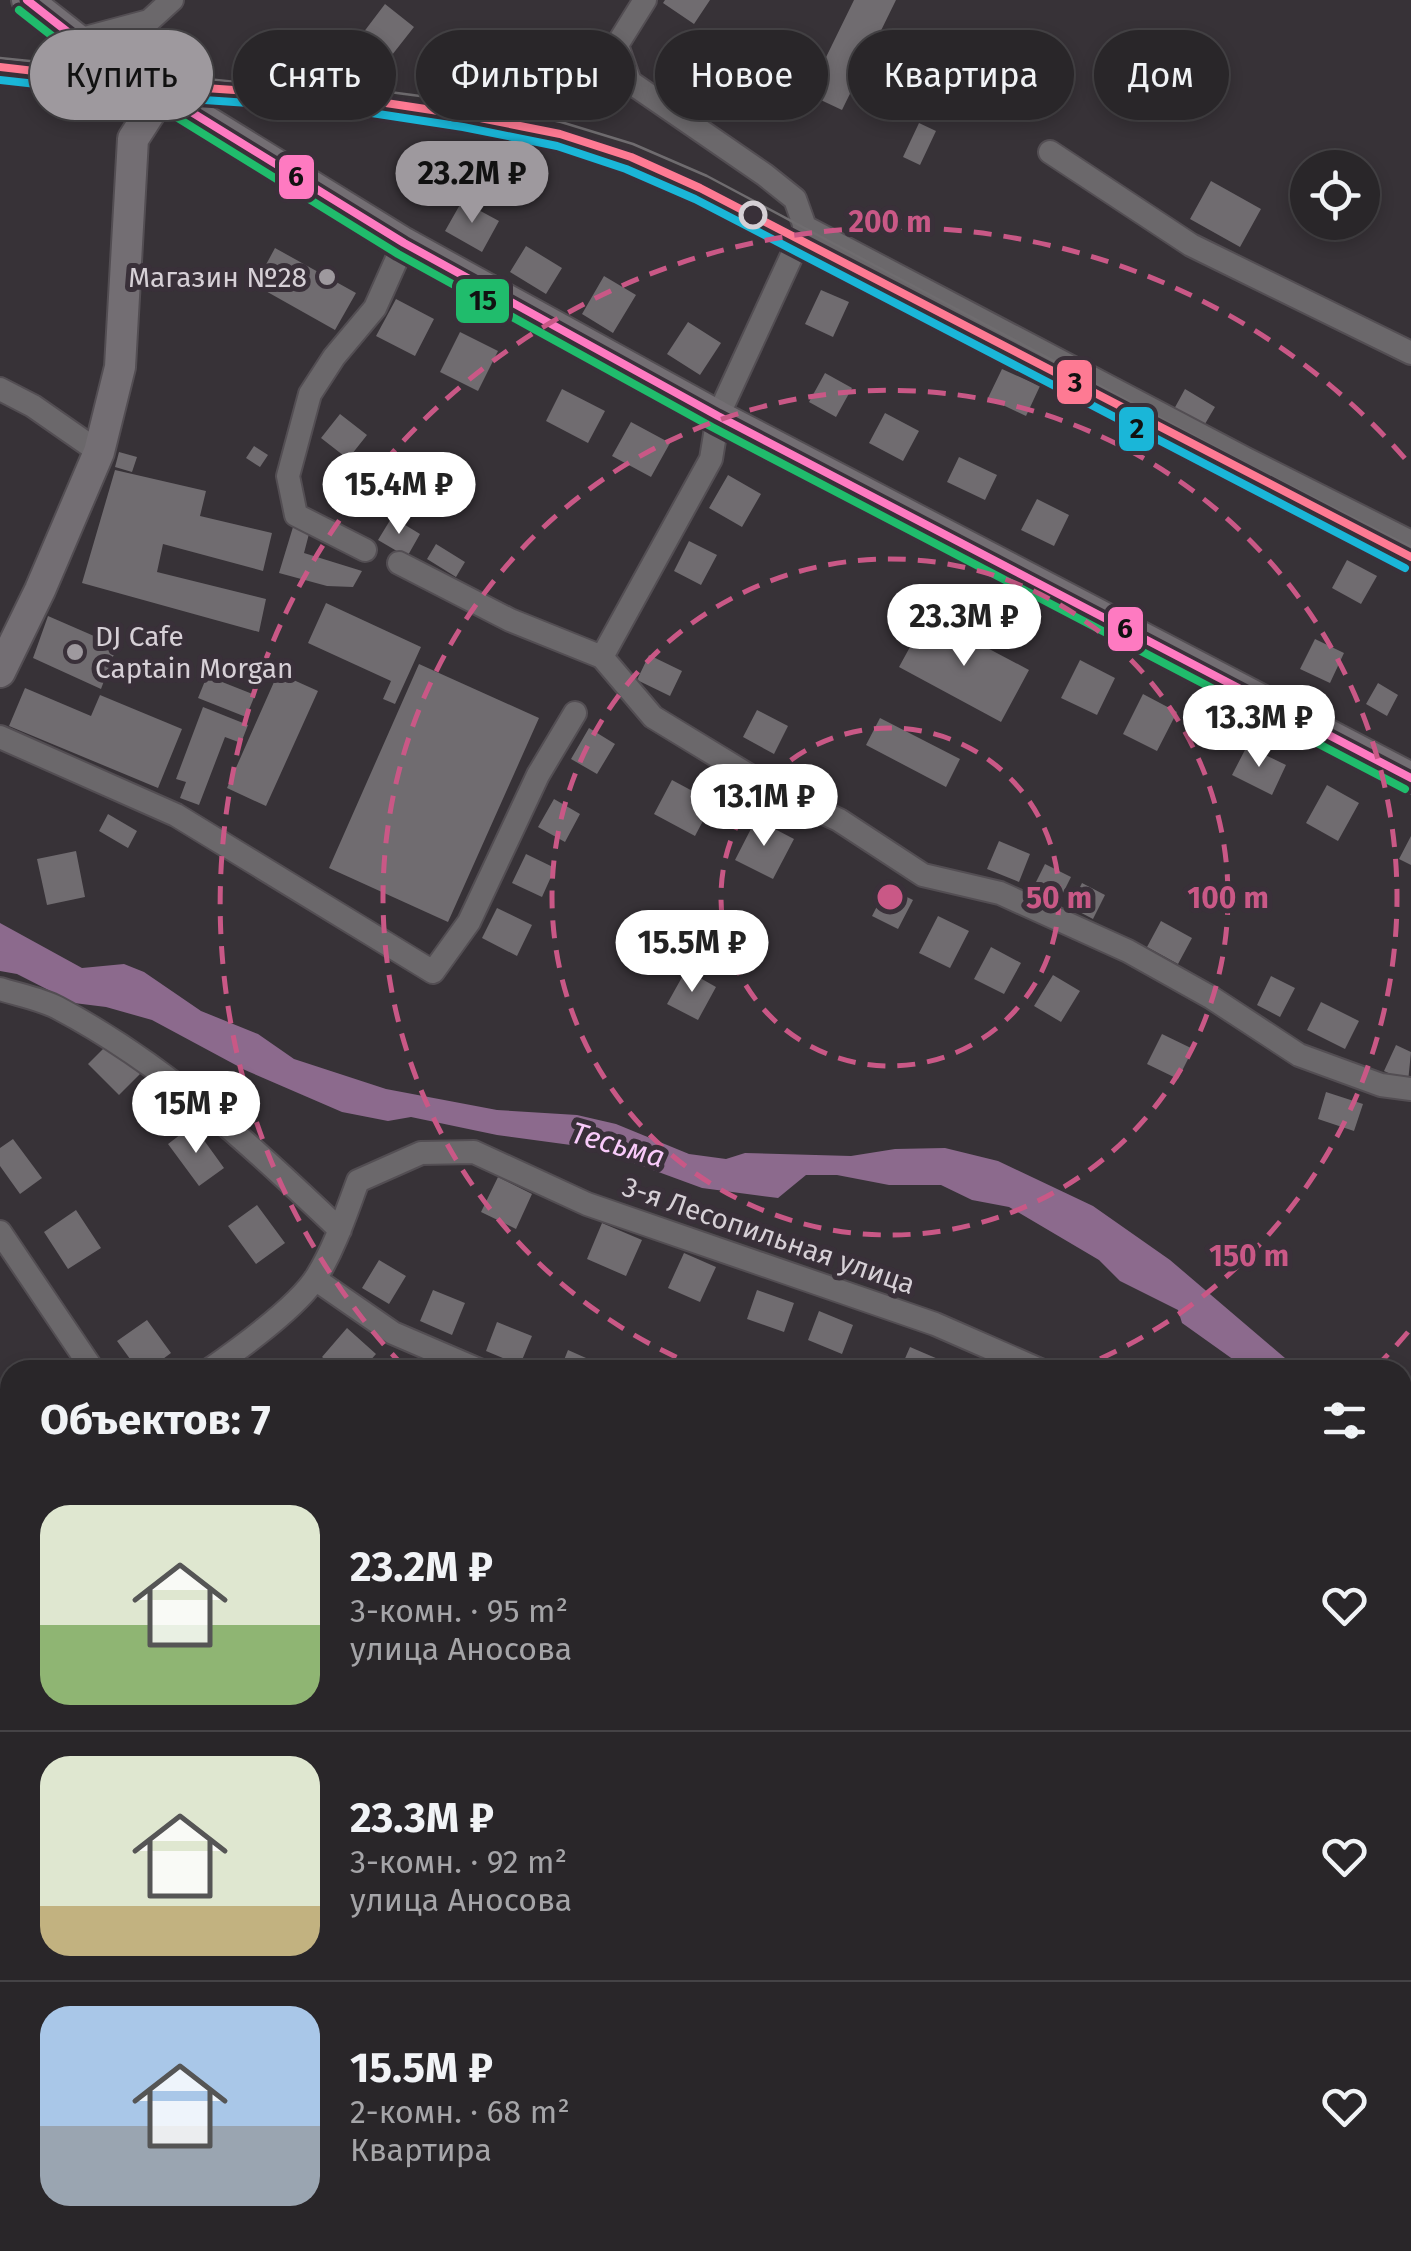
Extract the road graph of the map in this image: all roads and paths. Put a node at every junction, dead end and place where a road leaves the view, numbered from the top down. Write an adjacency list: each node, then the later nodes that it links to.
1 (27, 0): 4 (main road)
2 (172, 0): 5 (street)
3 (645, 0): 9 (street)
4 (65, 30)
5 (115, 30)
6 (145, 120): 14 (main road)
7 (204, 120): 10 (main road)
8 (1050, 152): 11 (street)
9 (805, 227): 13 (street); 15 (street)
10 (404, 243): 13 (main road); 16 (street)
11 (1411, 354)
12 (0, 389): 14 (street)
13 (718, 416): 18 (street); 22 (main road)
14 (99, 452): 19 (main road)
15 (1411, 542)
16 (366, 550)
17 (399, 563): 18 (street)
18 (602, 657): 24 (street)
19 (0, 672)
20 (575, 714): 21 (street)
21 (0, 737)
22 (1411, 778)
23 (0, 989): 25 (street)
24 (1411, 1089)
25 (340, 1230): 27 (street, 3-я Лесопильная улица); 31 (street, 3-я Лесопильная улица)
26 (0, 1232): 28 (street)
27 (316, 1279): 29 (street); 30 (street)
28 (86, 1360)
29 (223, 1360)
30 (457, 1360)
31 (1017, 1360)

